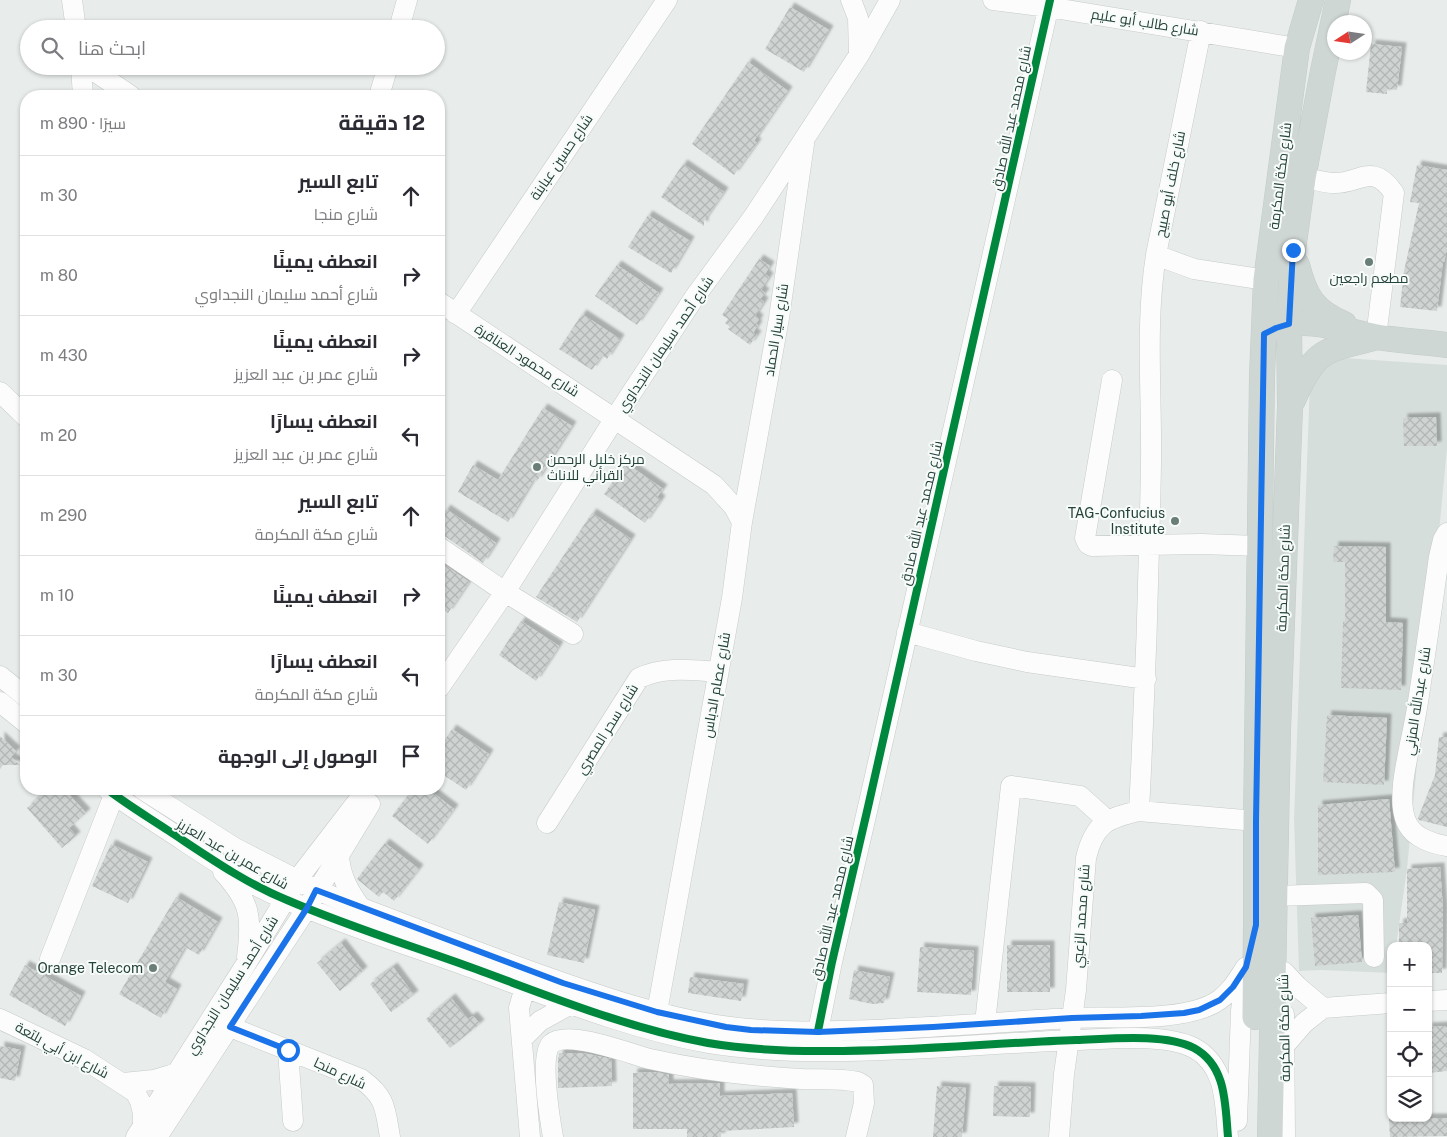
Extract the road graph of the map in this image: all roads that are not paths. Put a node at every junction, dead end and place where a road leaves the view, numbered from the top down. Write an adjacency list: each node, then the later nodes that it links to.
1 (72, 0): 10 (street)
2 (407, 0): 11 (street)
3 (667, 0): 27 (street, شارع حسين عبابنة)
4 (851, 0): 14 (street)
5 (890, 0): 14 (street, شارع أحمد سليمان النجداوي)
6 (993, 0): 9 (street, شارع طالب أبو عليم)
7 (1311, 0): 13 (main road, شارع مكة المكرمة)
8 (1338, 0): 22 (main road, شارع مكة المكرمة)
9 (1049, 3): 12 (street, شارع طالب أبو عليم); 43 (street, شارع محمد عبد الله صادق)
10 (75, 20)
11 (401, 20)
12 (1201, 31): 13 (street, شارع طالب أبو عليم); 24 (street, شارع خلف أبو صبيح)
13 (1297, 48): 25 (main road, شارع مكة المكرمة)
14 (859, 55): 21 (street, شارع أحمد سليمان النجداوي)
15 (82, 75): 18 (street)
16 (100, 75): 19 (street)
17 (386, 75): 20 (street)
18 (83, 90)
19 (122, 90)
20 (382, 90)
21 (805, 137): 36 (street, شارع أحمد سليمان النجداوي); 37 (street, شارع سيار الحماد)
22 (1303, 178): 23 (main road, شارع مكة المكرمة); 30 (street)
23 (1293, 250): 28 (main road, شارع مكة المكرمة); 30 (main road)
24 (1156, 255): 25 (street, شارع خلف أبو صبيح); 39 (street)
25 (1266, 280): 29 (main road, شارع مكة المكرمة)
26 (445, 306): 27 (street, شارع محمود العناقرة)
27 (456, 314): 36 (street, شارع محمود العناقرة)
28 (1289, 324): 29 (main road); 30 (main road); 34 (main road, شارع مكة المكرمة)
29 (1264, 334): 40 (main road, شارع مكة المكرمة)
30 (1376, 337): 31 (main road); 34 (main road)
31 (1447, 345)
32 (1112, 380): 39 (street)
33 (0, 392): 35 (street)
34 (1290, 407): 69 (main road, شارع مكة المكرمة)
35 (20, 411)
36 (615, 418): 37 (street); 42 (street, شارع أحمد سليمان النجداوي)
37 (742, 522): 45 (street, شارع عصام الدباس)
38 (1447, 533): 61 (street, شارع عبدالله المزني)
39 (1148, 544): 40 (street); 47 (street)
40 (1260, 546): 59 (main road, شارع مكة المكرمة)
41 (445, 551): 42 (street)
42 (504, 592): 44 (street); 48 (street, شارع أحمد سليمان النجداوي)
43 (907, 632): 47 (street); 86 (street, شارع محمد عبد الله صادق)
44 (573, 634)
45 (718, 672): 60 (street, شارع سحر المصري); 81 (street, شارع عصام الدباس)
46 (0, 676): 49 (street)
47 (1146, 678): 57 (street)
48 (445, 679)
49 (20, 693)
50 (0, 702): 51 (street)
51 (20, 718)
52 (109, 795): 71 (street)
53 (114, 795): 63 (street, شارع عمر بن عبد العزيز)
54 (151, 795): 64 (street, شارع عمر بن عبد العزيز)
55 (362, 795): 64 (street, شارع أحمد سليمان النجداوي)
56 (374, 795): 62 (street, شارع أحمد سليمان النجداوي)
57 (1139, 811): 58 (street); 59 (street)
58 (1108, 820): 82 (street, شارع محمد الزعبي); 84 (street)
59 (1256, 821): 69 (main road, شارع مكة المكرمة)
60 (547, 823)
61 (1447, 846)
62 (339, 856): 65 (street, شارع أحمد سليمان النجداوي); 68 (street)
63 (212, 860): 66 (street, شارع عمر بن عبد العزيز); 72 (street)
64 (297, 880): 65 (street, شارع عمر بن عبد العزيز); 66 (street, شارع أحمد سليمان النجداوي)
65 (316, 890): 67 (street, شارع أحمد سليمان النجداوي); 68 (street, شارع عمر بن عبد العزيز)
66 (285, 900): 67 (street, شارع عمر بن عبد العزيز); 72 (street, شارع أحمد سليمان النجداوي)
67 (307, 908): 75 (street, شارع عمر بن عبد العزيز); 85 (street, شارع أحمد سليمان النجداوي)
68 (361, 908): 81 (street, شارع عمر بن عبد العزيز)
69 (1269, 913): 70 (street); 73 (street, شارع مكة المكرمة); 74 (street, شارع مكة المكرمة); 102 (main road, شارع مكة المكرمة); 103 (main road, شارع مكة المكرمة)
70 (1374, 957)
71 (50, 960)
72 (246, 964): 91 (street, شارع أحمد سليمان النجداوي)
73 (1246, 967): 82 (street, شارع عمر بن عبد العزيز); 101 (street, شارع مكة المكرمة)
74 (1284, 972): 80 (street); 89 (street, شارع مكة المكرمة)
75 (525, 987): 79 (street, شارع عمر بن عبد العزيز); 87 (street)
76 (1447, 1000): 77 (street)
77 (1432, 1001)
78 (1387, 1003): 80 (street)
79 (571, 1004): 87 (street); 88 (street, شارع عمر بن عبد العزيز)
80 (1323, 1008): 89 (street)
81 (657, 1012): 86 (street, شارع عمر بن عبد العزيز)
82 (1072, 1018): 84 (street, شارع عمر بن عبد العزيز); 88 (street, شارع محمد الزعبي)
83 (0, 1019): 92 (street, شارع ابن أبي بلتعة)
84 (985, 1023): 86 (street, شارع عمر بن عبد العزيز)
85 (230, 1027): 90 (street, شارع منجا); 94 (street, شارع أحمد سليمان النجداوي)
86 (818, 1032)
87 (522, 1039): 96 (street)
88 (1069, 1040): 99 (street, شارع محمد الزعبي); 100 (street, شارع عمر بن عبد العزيز)
89 (1284, 1046): 104 (street, شارع مكة المكرمة)
90 (288, 1050): 93 (street); 95 (street, شارع منجا)
91 (177, 1073): 92 (street, شارع ابن أبي بلتعة); 94 (street, شارع أحمد سليمان النجداوي)
92 (122, 1083): 94 (street, شارع ابن أبي بلتعة)
93 (293, 1121)
94 (145, 1134)
95 (390, 1137)
96 (530, 1137)
97 (552, 1137): 98 (street)
98 (856, 1137)
99 (1059, 1137)
100 (1228, 1137)
101 (1236, 1137)
102 (1254, 1137)
103 (1270, 1137)
104 (1285, 1137)

